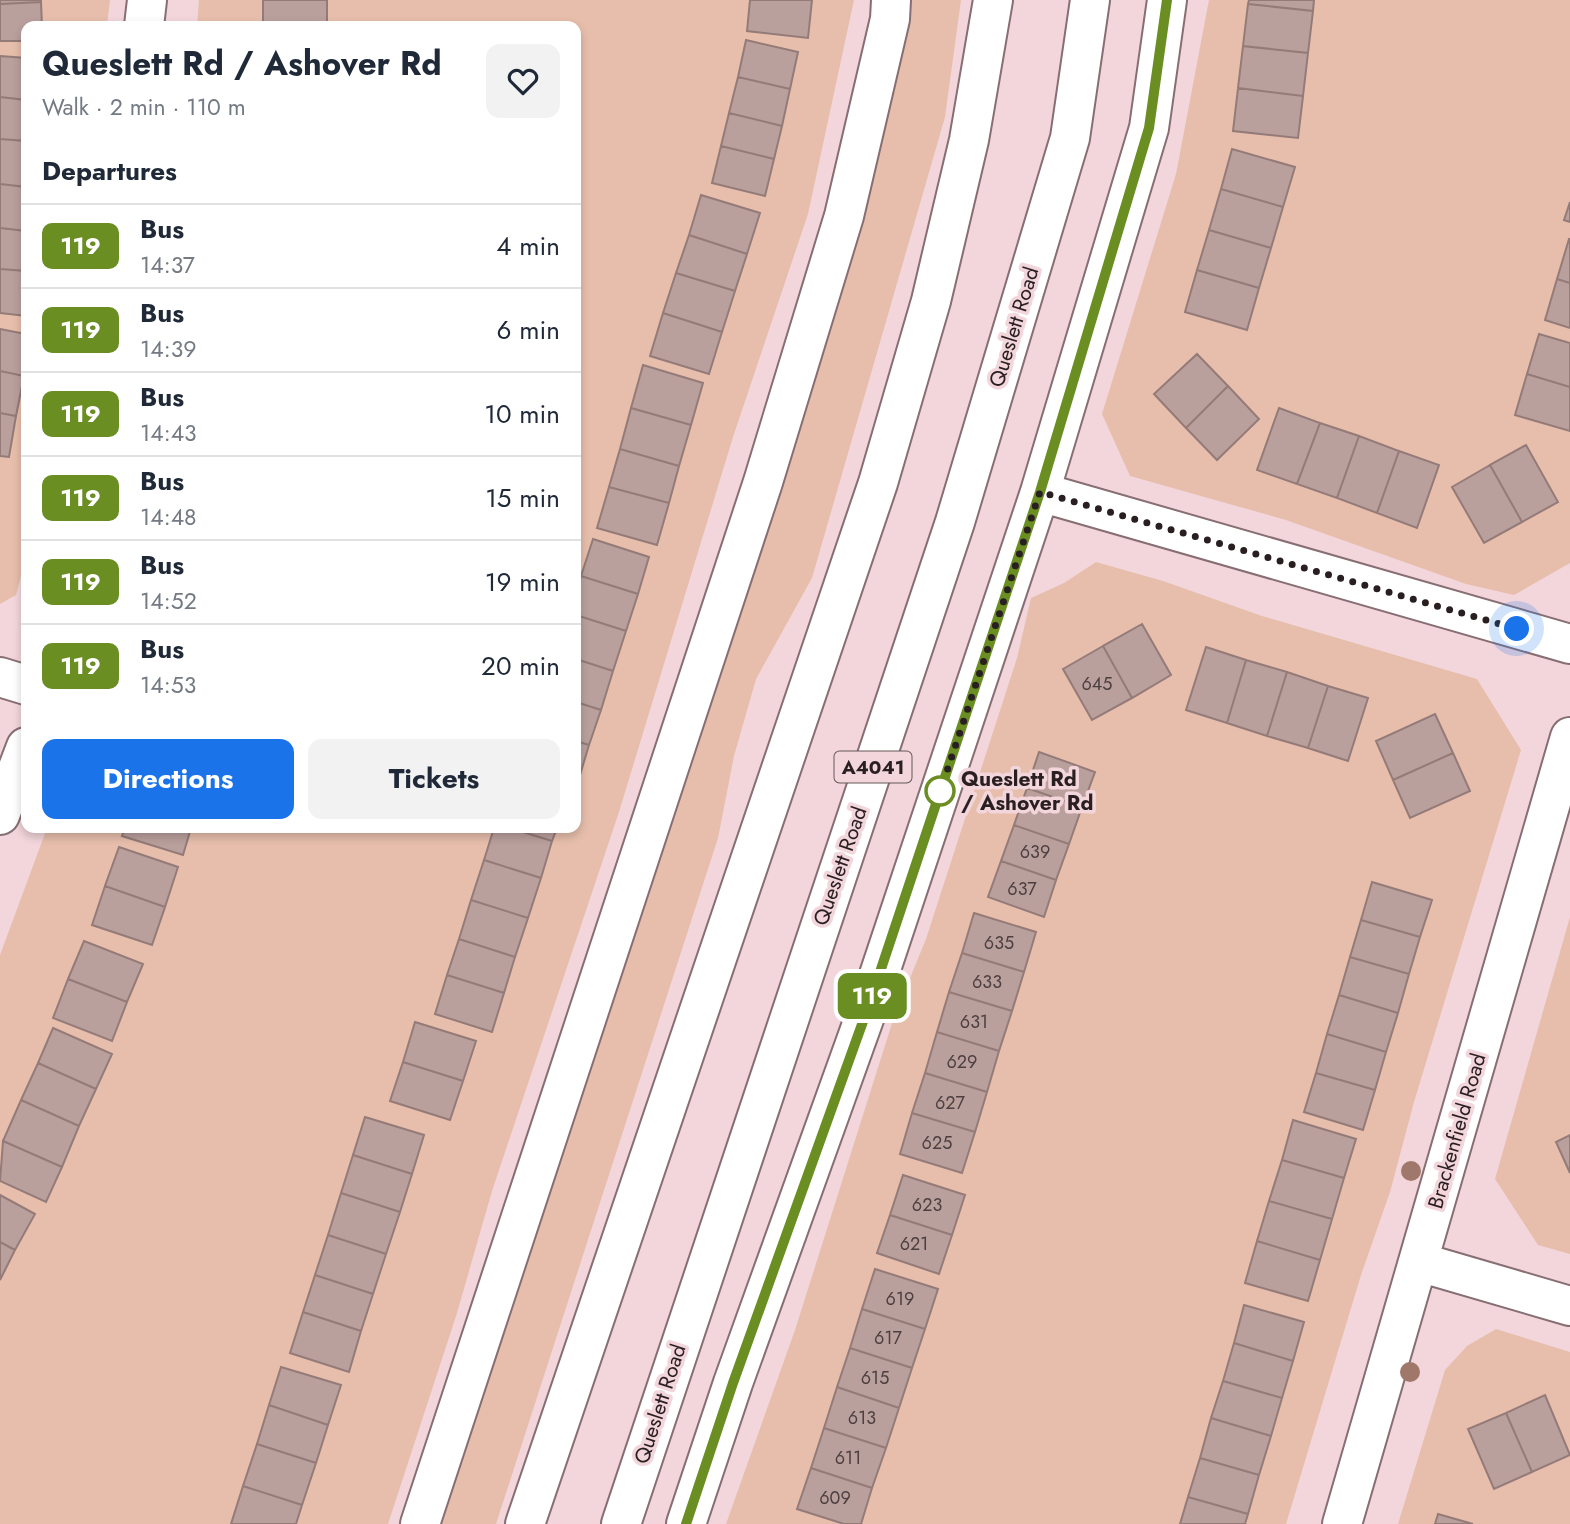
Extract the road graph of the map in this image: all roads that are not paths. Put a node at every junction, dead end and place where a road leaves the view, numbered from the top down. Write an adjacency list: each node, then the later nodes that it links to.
1 (147, 0): 6 (main road)
2 (891, 0): 16 (main road)
3 (993, 0): 17 (main road)
4 (1090, 0): 18 (main road, Queslett Road / A4041)
5 (1167, 0): 7 (main road)
6 (145, 21)
7 (1040, 492): 8 (main road); 19 (main road)
8 (1570, 645)
9 (0, 677): 10 (main road)
10 (21, 683)
11 (1570, 737): 14 (main road, Brackenfield Road)
12 (21, 760): 13 (main road)
13 (0, 815)
14 (1419, 1262): 15 (main road); 20 (main road, Brackenfield Road)
15 (1570, 1306)
16 (420, 1524)
17 (525, 1524)
18 (621, 1524)
19 (686, 1524)
20 (1342, 1524)

